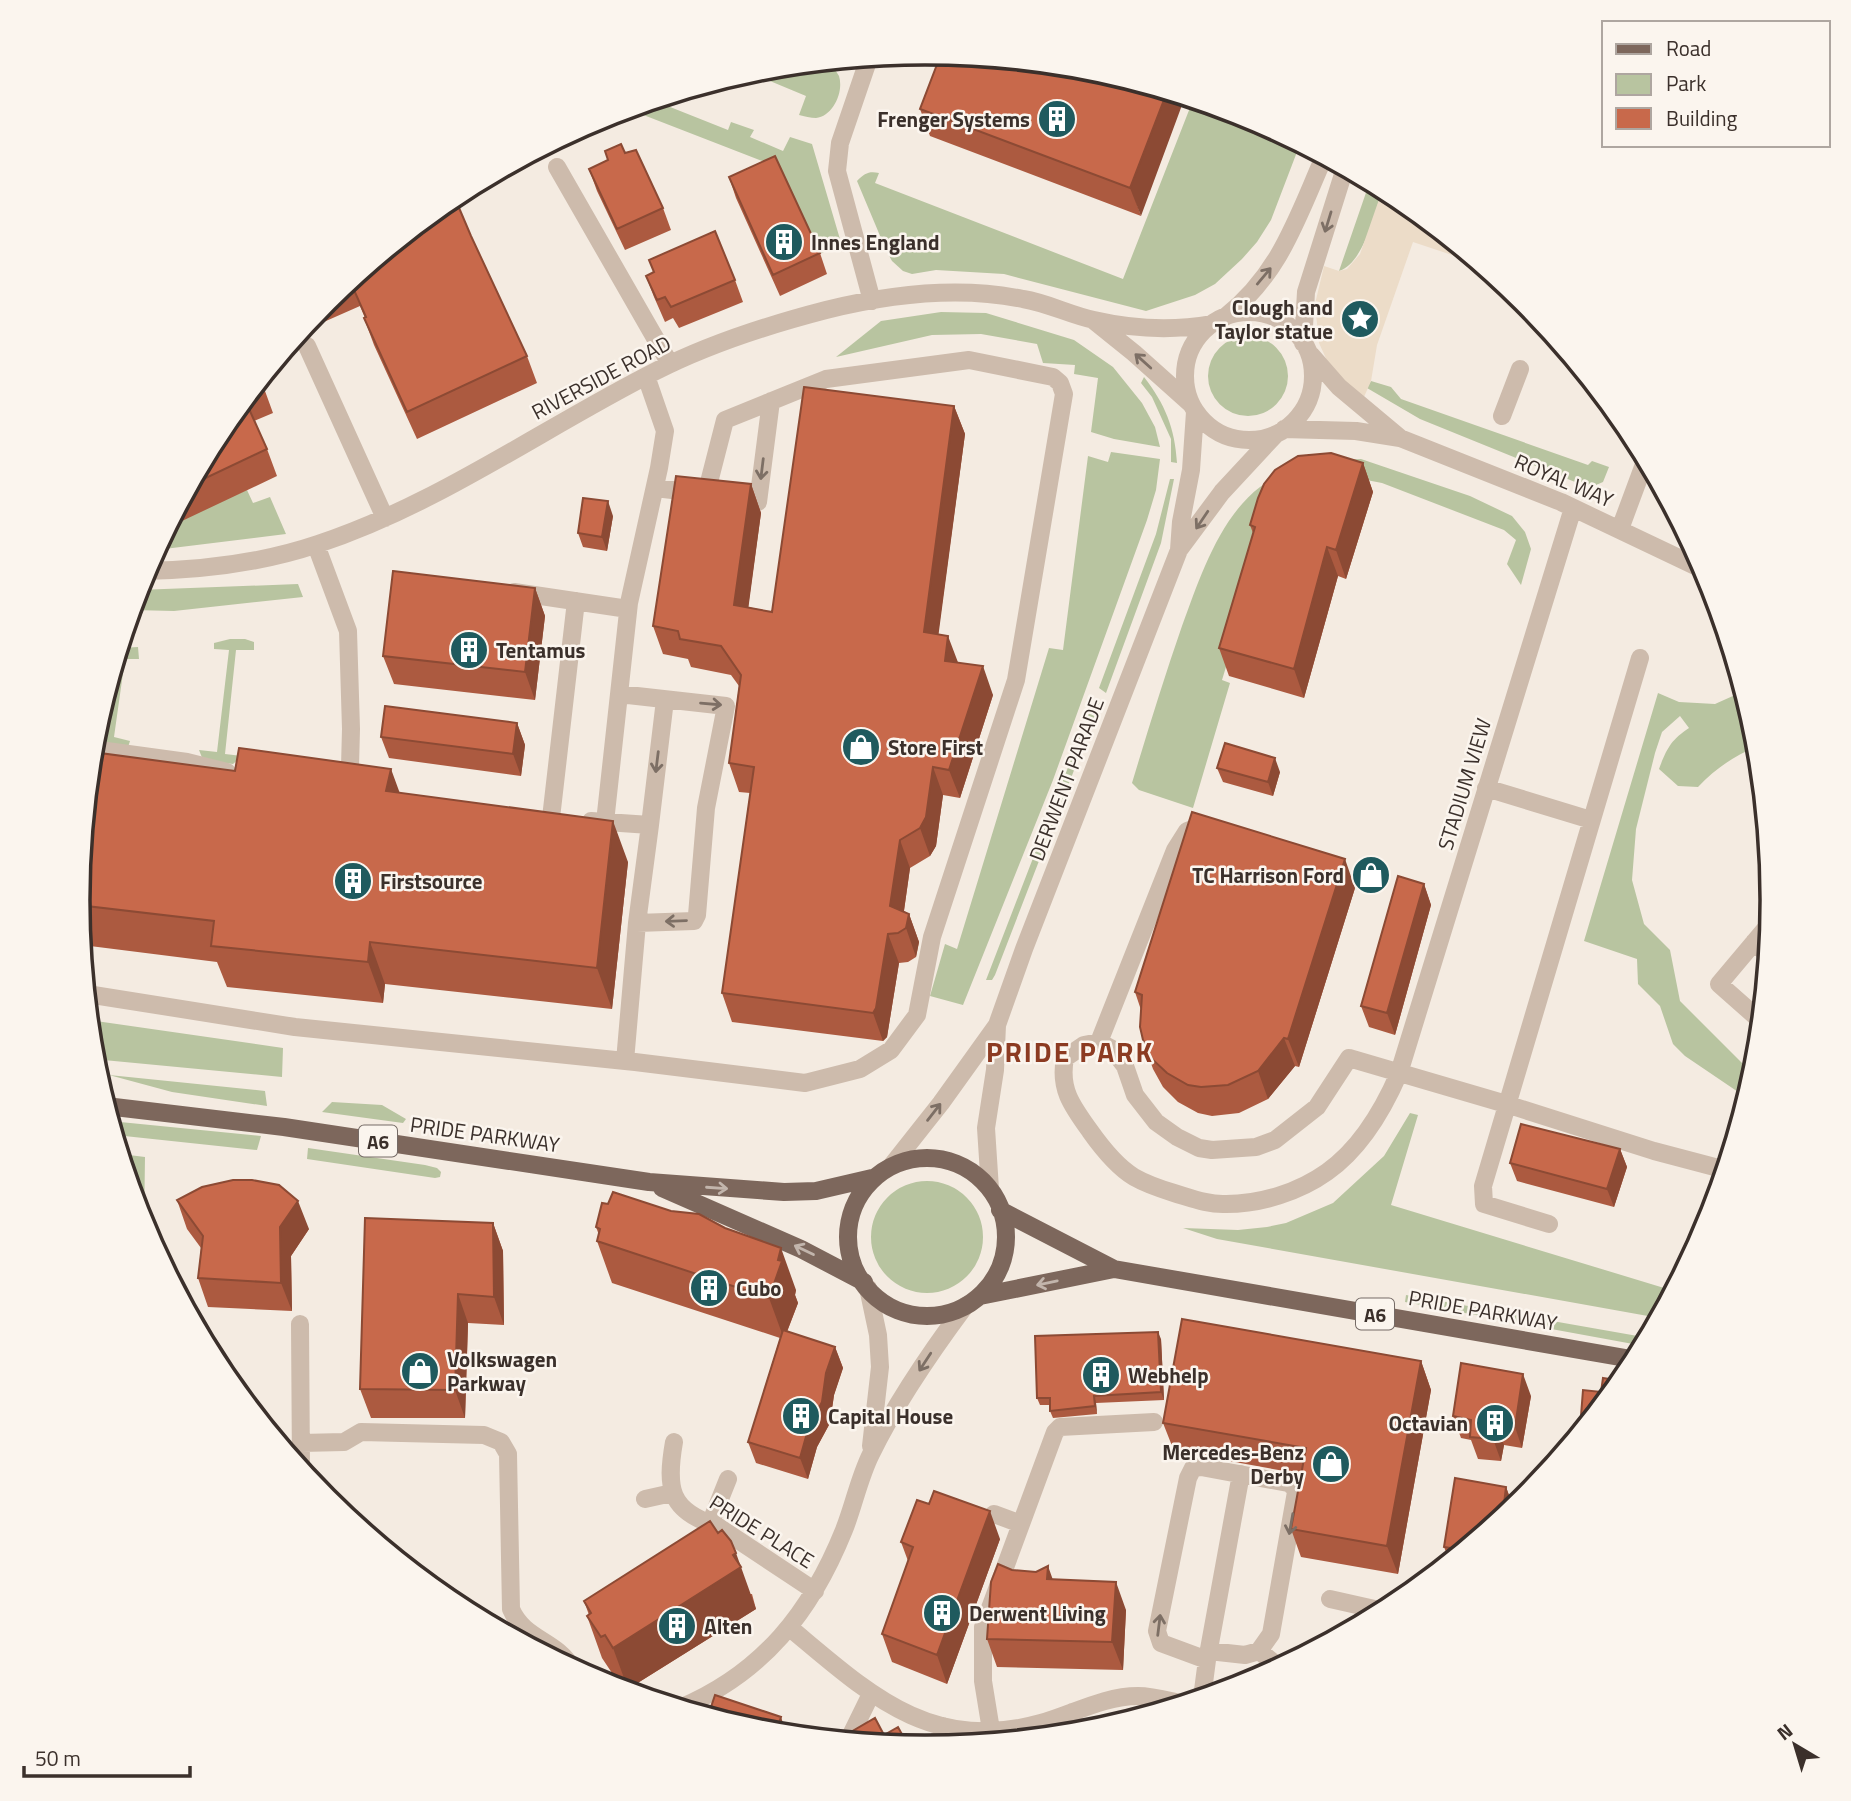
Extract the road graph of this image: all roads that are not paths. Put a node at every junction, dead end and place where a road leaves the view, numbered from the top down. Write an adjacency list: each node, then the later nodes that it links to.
1 (866, 67): 5 (street)
2 (1321, 165): 7 (street, one-way to 2)
3 (557, 167): 10 (street)
4 (1342, 177): 9 (street, one-way to 9)
5 (872, 301): 6 (street, RIVERSIDE ROAD); 10 (street, RIVERSIDE ROAD)
6 (1093, 320): 7 (street, RIVERSIDE ROAD); 14 (street, RIVERSIDE ROAD, one-way to 6)
7 (1218, 320): 9 (street); 14 (street)
8 (307, 346): 22 (street)
9 (1305, 347): 16 (street); 17 (street, ROYAL WAY)
10 (670, 365): 12 (street, RIVERSIDE ROAD)
11 (1520, 369): 15 (street)
12 (646, 376): 19 (street); 22 (street, RIVERSIDE ROAD)
13 (771, 401): 20 (street); 20 (street, one-way to 20); 50 (street)
14 (1193, 408): 16 (street); 25 (street, DERWENT PARADE)
15 (1502, 416)
16 (1280, 432): 17 (street, ROYAL WAY); 25 (street, DERWENT PARADE, one-way to 25)
17 (1400, 438): 21 (street, ROYAL WAY)
18 (1642, 472): 23 (street)
19 (655, 488): 20 (street); 30 (street)
20 (706, 494)
21 (1573, 508): 23 (street, ROYAL WAY); 36 (street, STADIUM VIEW)
22 (385, 518): 24 (street, RIVERSIDE ROAD)
23 (1620, 529): 26 (street, ROYAL WAY)
24 (316, 545): 27 (street, RIVERSIDE ROAD); 37 (street)
25 (1179, 550): 48 (street, DERWENT PARADE)
26 (1690, 563)
27 (158, 570)
28 (499, 590): 29 (street)
29 (576, 601): 30 (street); 39 (street)
30 (628, 609): 32 (street)
31 (1640, 658): 38 (street)
32 (619, 694): 33 (street); 39 (street)
33 (665, 699): 40 (street, one-way to 40); 42 (street, one-way to 42)
34 (104, 751): 35 (street)
35 (245, 777)
36 (1486, 788): 38 (street); 51 (street, STADIUM VIEW)
37 (373, 794)
38 (1591, 820): 52 (street)
39 (605, 822): 40 (street)
40 (650, 825): 42 (street)
41 (1216, 827): 49 (street)
42 (637, 923): 50 (street)
43 (1760, 935): 44 (street)
44 (1754, 942): 45 (street); 47 (street)
45 (1759, 947)
46 (96, 995): 50 (street)
47 (1753, 1014)
48 (997, 1025): 54 (street, DERWENT PARADE, one-way to 48); 58 (street, DERWENT PARADE)
49 (1099, 1042): 51 (street); 51 (street, STADIUM VIEW)
50 (625, 1061)
51 (1399, 1073): 52 (street)
52 (1506, 1104): 55 (street); 60 (street)
53 (116, 1108): 57 (main road, PRIDE PARKWAY / A6)
54 (892, 1165): 56 (main road, A6); 58 (main road, A6)
55 (1717, 1168)
56 (872, 1178): 57 (main road, PRIDE PARKWAY / A6, one-way to 56); 62 (main road, A6)
57 (649, 1182): 62 (main road, PRIDE PARKWAY / A6, one-way to 57)
58 (990, 1188): 59 (main road, A6)
59 (1000, 1210): 61 (main road, PRIDE PARKWAY / A6); 63 (main road, A6)
60 (1549, 1224)
61 (1114, 1269): 63 (main road, PRIDE PARKWAY / A6, one-way to 63); 65 (main road, PRIDE PARKWAY / A6)
62 (866, 1285): 63 (main road, A6); 70 (street)
63 (972, 1301): 70 (street, one-way to 70)
64 (300, 1324): 68 (street)
65 (1624, 1358)
66 (1154, 1422): 77 (street)
67 (674, 1442): 73 (street)
68 (301, 1443): 69 (street); 82 (street)
69 (301, 1456)
70 (870, 1456): 78 (street)
71 (1241, 1474): 83 (street, one-way to 83); 84 (street); 84 (street, one-way to 71)
72 (728, 1479): 76 (street)
73 (672, 1493): 74 (street); 76 (street, PRIDE PLACE)
74 (645, 1499)
75 (994, 1514): 77 (street)
76 (710, 1524): 78 (street, PRIDE PLACE)
77 (1021, 1524): 93 (street)
78 (815, 1591): 81 (street)
79 (1330, 1599): 80 (street)
80 (1369, 1608)
81 (790, 1628): 87 (street); 89 (street)
82 (545, 1644)
83 (1259, 1651): 84 (street); 85 (street)
84 (1208, 1656): 86 (street)
85 (1271, 1661)
86 (1203, 1688)
87 (871, 1694): 92 (street); 94 (street)
88 (1165, 1701): 90 (street)
89 (691, 1702)
90 (1072, 1712): 91 (street); 93 (street)
91 (1074, 1722)
92 (943, 1726): 93 (street); 95 (street)
93 (991, 1730)
94 (852, 1732)
95 (940, 1735)

